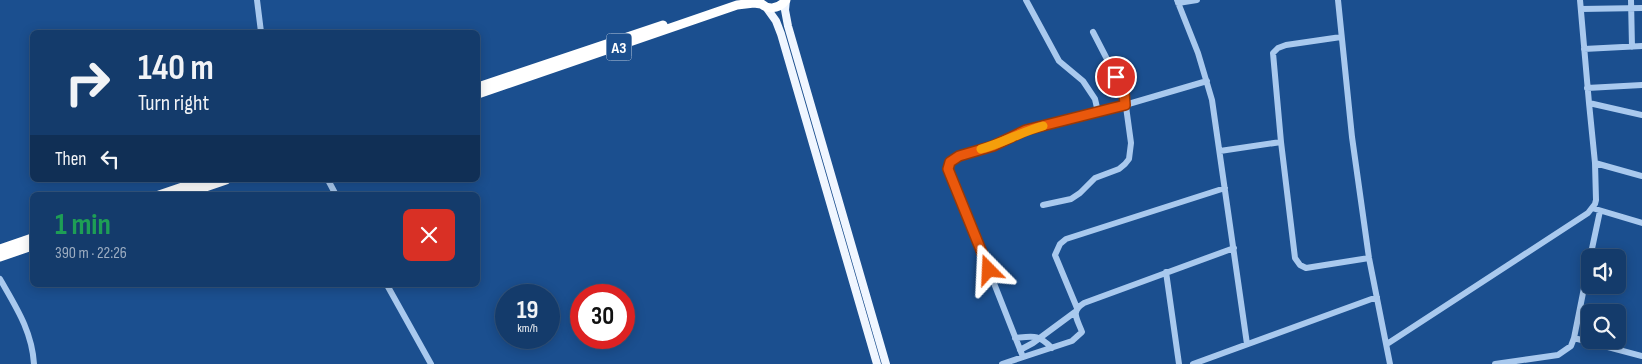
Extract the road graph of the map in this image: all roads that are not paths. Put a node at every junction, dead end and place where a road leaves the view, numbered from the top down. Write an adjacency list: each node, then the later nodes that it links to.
1 (257, 0): 14 (street)
2 (736, 0): 22 (highway, A3)
3 (786, 0): 10 (highway, A3); 68 (main road)
4 (1026, 0): 27 (street)
5 (1197, 0): 9 (street)
6 (1338, 0): 16 (street)
7 (1580, 0): 13 (street)
8 (1631, 0): 11 (street)
9 (1178, 2): 20 (street)
10 (762, 4): 24 (highway, A3); 67 (main road)
11 (1631, 8): 12 (street); 13 (street); 18 (street)
12 (1642, 8)
13 (1581, 9): 19 (street)
14 (261, 30)
15 (1093, 32): 26 (street)
16 (1341, 37): 29 (street); 48 (street)
17 (1642, 46): 18 (street)
18 (1632, 47): 19 (street)
19 (1584, 49): 23 (street)
20 (1207, 81): 26 (street); 30 (street)
21 (1642, 85): 23 (street)
22 (480, 86)
23 (1587, 88): 25 (street)
24 (480, 93)
25 (1589, 103): 28 (street); 31 (street)
26 (1125, 105): 27 (street); 38 (street)
27 (1098, 112): 56 (street)
28 (1642, 115)
29 (1281, 142): 30 (street); 48 (street)
30 (1220, 151): 35 (street)
31 (1595, 163): 32 (street); 39 (street)
32 (1642, 176)
33 (197, 182): 36 (highway)
34 (220, 182): 37 (highway)
35 (1225, 188): 44 (street); 54 (street)
36 (168, 192)
37 (191, 192)
38 (1043, 205)
39 (1592, 208): 40 (street); 59 (street)
40 (1600, 211): 41 (street); 46 (street)
41 (1642, 224)
42 (30, 239): 45 (highway)
43 (30, 247): 47 (highway)
44 (1234, 248): 49 (street); 58 (street)
45 (0, 249)
46 (1592, 249)
47 (0, 257)
48 (1369, 258): 53 (street)
49 (1166, 272): 54 (street); 70 (street)
50 (1, 284): 65 (street)
51 (388, 287): 66 (street)
52 (1583, 294): 57 (street)
53 (1377, 297): 58 (street); 59 (street)
54 (1076, 310): 55 (street); 60 (street)
55 (1041, 337): 56 (street); 60 (street); 61 (street)
56 (1015, 338): 61 (street)
57 (1574, 338): 63 (street); 64 (street)
58 (1247, 344): 71 (street)
59 (1387, 344): 62 (street)
60 (1052, 348): 61 (street)
61 (1022, 353): 69 (street)
62 (1389, 354): 72 (street); 73 (street)
63 (1558, 355): 74 (street); 75 (street)
64 (1642, 356)
65 (34, 364)
66 (431, 364)
67 (877, 364)
68 (886, 364)
69 (1002, 364)
70 (1179, 364)
71 (1193, 364)
72 (1390, 364)
73 (1395, 364)
74 (1495, 364)
75 (1558, 364)

